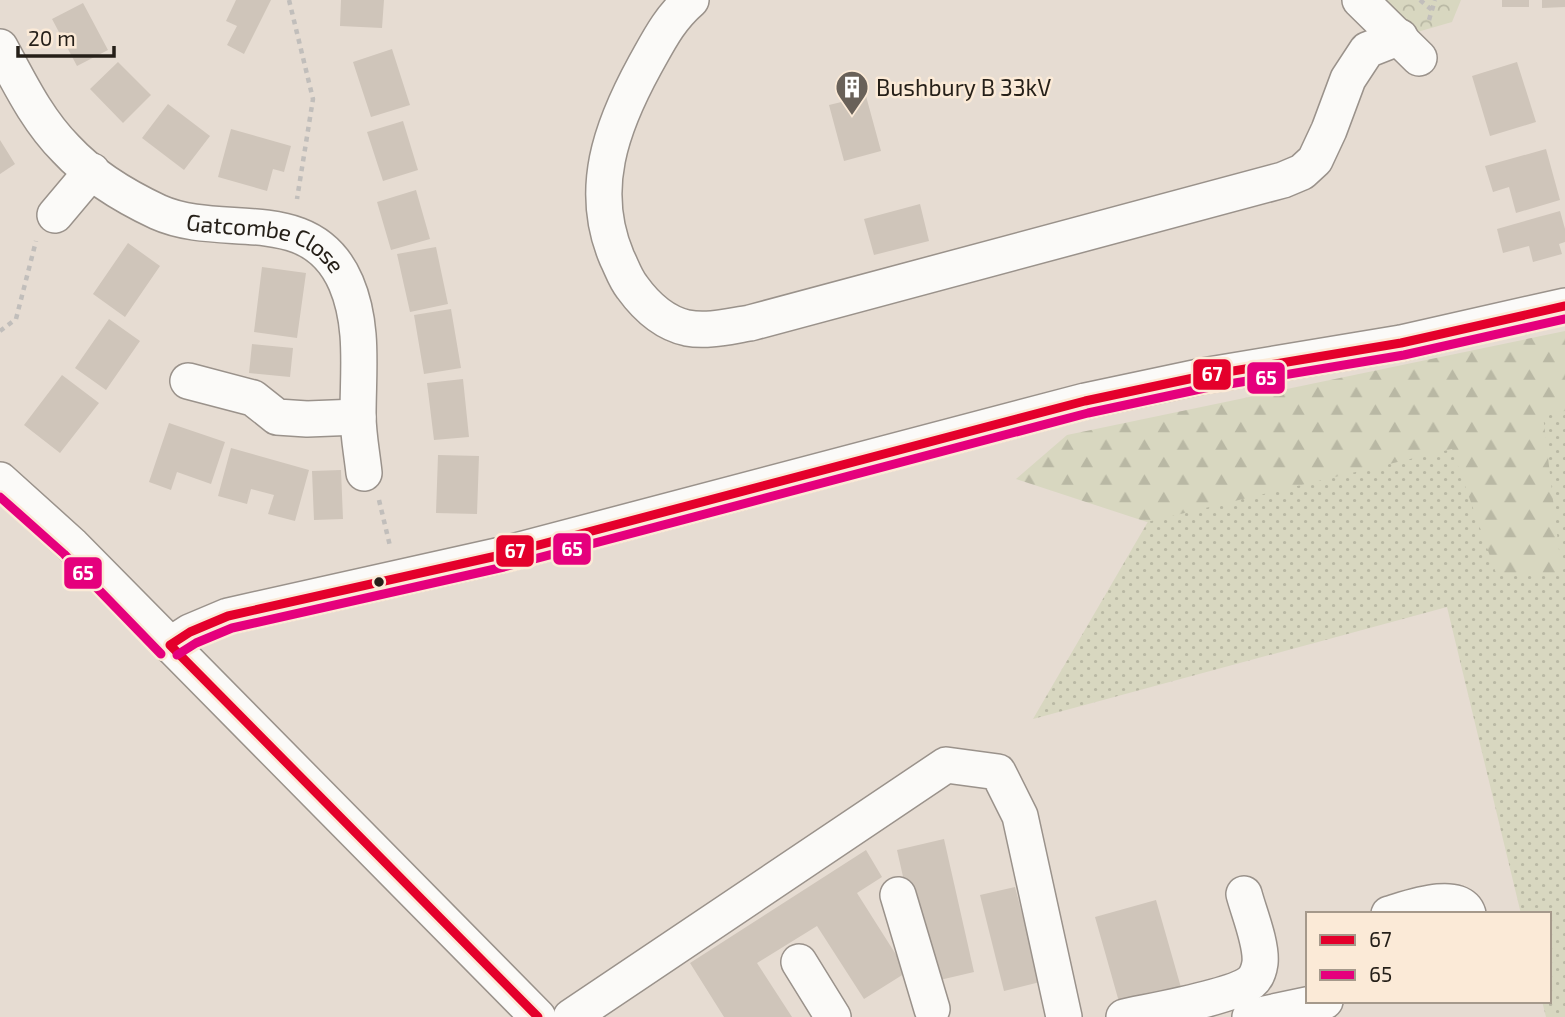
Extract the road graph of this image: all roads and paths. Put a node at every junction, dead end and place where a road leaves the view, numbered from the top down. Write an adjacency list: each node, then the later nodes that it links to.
1 (289, 0): 9 (path)
2 (691, 0): 3 (street)
3 (1360, 0)
4 (1420, 0): 5 (path)
5 (1435, 0)
6 (0, 47): 7 (street, Gatcombe Close)
7 (92, 171): 8 (street); 9 (street, Gatcombe Close)
8 (55, 215): 11 (path)
9 (292, 231): 13 (street, Gatcombe Close)
10 (1565, 306): 16 (street)
11 (0, 331)
12 (188, 381): 13 (street)
13 (358, 417): 14 (street, Gatcombe Close)
14 (364, 473): 16 (path)
15 (0, 480): 17 (street)
16 (397, 578): 17 (street)
17 (170, 645): 25 (street)
18 (1244, 894): 29 (street)
19 (898, 895): 24 (street)
20 (1397, 912): 21 (street)
21 (1467, 912)
22 (799, 962): 27 (street)
23 (1316, 1003): 30 (street)
24 (930, 1014)
25 (538, 1017)
26 (571, 1017): 28 (street)
27 (834, 1017)
28 (1064, 1017)
29 (1124, 1017)
30 (1250, 1017)

